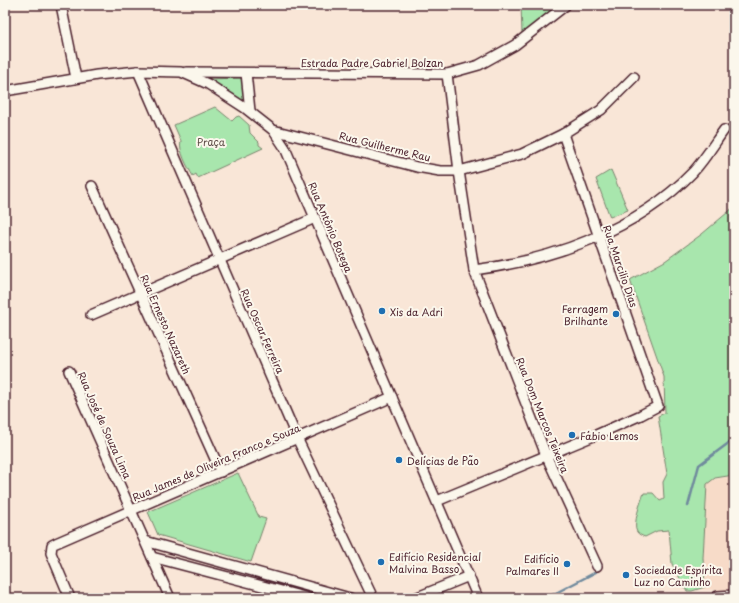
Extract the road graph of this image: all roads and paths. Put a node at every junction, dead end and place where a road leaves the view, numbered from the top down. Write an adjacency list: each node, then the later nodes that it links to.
1 (61, 5): 8 (street)
2 (566, 5): 6 (street, Estrada Padre Gabriel Bolzan)
3 (138, 71): 4 (street, Rua Antônio Botega); 8 (street, Rua Antônio Botega); 18 (street, Rua Oscar Ferreira)
4 (181, 72): 5 (street, Estrada Padre Gabriel Bolzan); 10 (street, Rua Antônio Botega)
5 (246, 73): 6 (street, Estrada Padre Gabriel Bolzan); 10 (street)
6 (447, 74): 14 (street, Rua Dom Marcos Teixeira)
7 (634, 77): 13 (street, Rua Guilherme Rau)
8 (76, 78): 9 (street, Rua Antônio Botega)
9 (5, 91)
10 (250, 111): 11 (street, Rua Antônio Botega)
11 (273, 130): 14 (street, Rua Guilherme Rau); 16 (street, Rua Antônio Botega)
12 (724, 130): 17 (street)
13 (563, 134): 14 (street, Rua Guilherme Rau); 17 (street, Rua Marcilio Dias)
14 (459, 171): 19 (street, Rua Dom Marcos Teixeira)
15 (92, 186): 20 (street, Rua Ernesto Nazareth)
16 (315, 218): 18 (street); 23 (street, Rua Antônio Botega)
17 (599, 236): 19 (street); 25 (street, Rua Marcilio Dias)
18 (219, 260): 20 (street); 24 (street, Rua Oscar Ferreira)
19 (474, 270): 25 (street, Rua Dom Marcos Teixeira)
20 (140, 294): 21 (street); 26 (street, Rua Ernesto Nazareth)
21 (91, 315)
22 (69, 371): 28 (street, Rua José de Souza Lima)
23 (392, 397): 24 (street, Rua James de Oliveira Franco e Souza); 27 (street, Rua Antônio Botega)
24 (298, 438): 26 (street, Rua James de Oliveira Franco e Souza); 41 (street, Rua Oscar Ferreira)
25 (546, 455): 27 (street); 31 (street, Rua Dom Marcos Teixeira)
26 (220, 472): 28 (street, Rua James de Oliveira Franco e Souza)
27 (437, 501): 33 (street, Rua Antônio Botega)
28 (131, 510): 29 (street, Rua José de Souza Lima); 36 (street, Rua James de Oliveira Franco e Souza)
29 (145, 541): 30 (street, Rua José de Souza Lima); 32 (street)
30 (152, 557): 34 (street); 37 (street, Rua José de Souza Lima)
31 (597, 566)
32 (261, 573): 34 (street); 40 (street)
33 (469, 576): 42 (street); 43 (street, Rua Antônio Botega)
34 (266, 587): 38 (street); 39 (street)
35 (734, 597): 44 (highway)
36 (70, 598)
37 (170, 598)
38 (271, 598)
39 (308, 598)
40 (350, 598)
41 (373, 598)
42 (415, 598)
43 (478, 598)
44 (718, 598)

